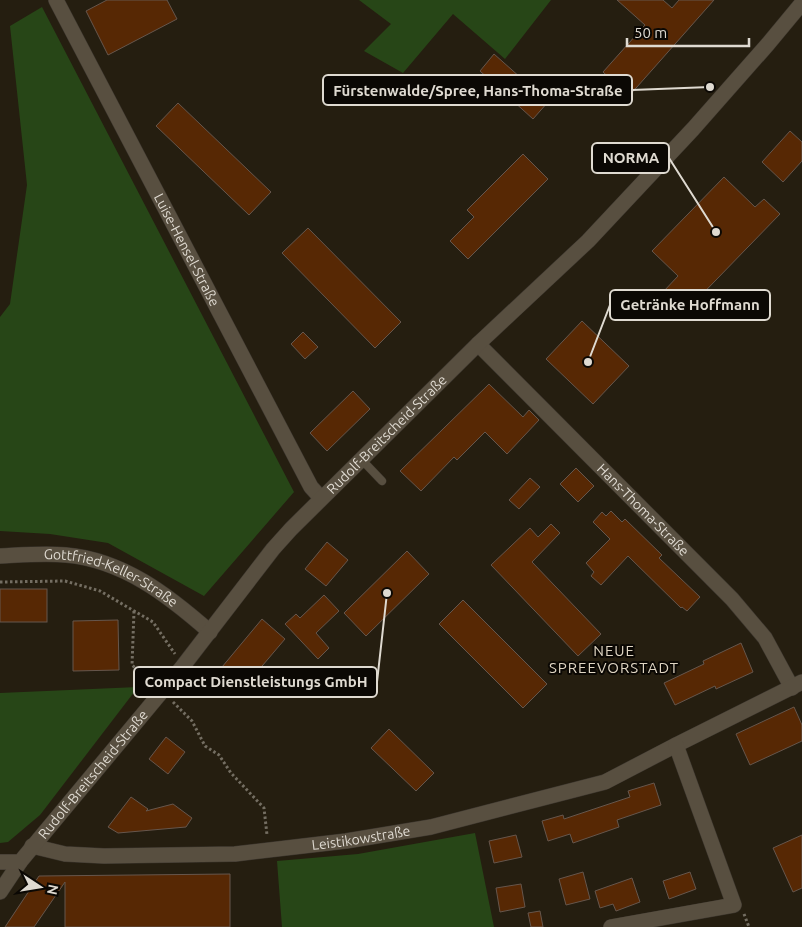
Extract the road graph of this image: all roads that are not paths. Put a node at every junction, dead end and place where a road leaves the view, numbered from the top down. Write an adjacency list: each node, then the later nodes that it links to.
1 (56, 0): 6 (street, Luise-Hensel-Straße)
2 (802, 3): 3 (street, Rudolf-Breitscheid-Straße)
3 (478, 344): 4 (street, Rudolf-Breitscheid-Straße); 9 (street, Hans-Thoma-Straße)
4 (362, 459): 5 (lane); 6 (street, Rudolf-Breitscheid-Straße)
5 (382, 481)
6 (321, 498): 8 (street, Rudolf-Breitscheid-Straße)
7 (0, 556): 8 (street, Gottfried-Keller-Straße)
8 (210, 632): 11 (street, Rudolf-Breitscheid-Straße)
9 (797, 685): 10 (street, Leistikowstraße)
10 (676, 745): 11 (street, Leistikowstraße); 15 (street)
11 (32, 846): 13 (street, Rudolf-Breitscheid-Straße)
12 (0, 862): 13 (street)
13 (20, 862): 14 (street, Rudolf-Breitscheid-Straße)
14 (0, 892)
15 (611, 927)

